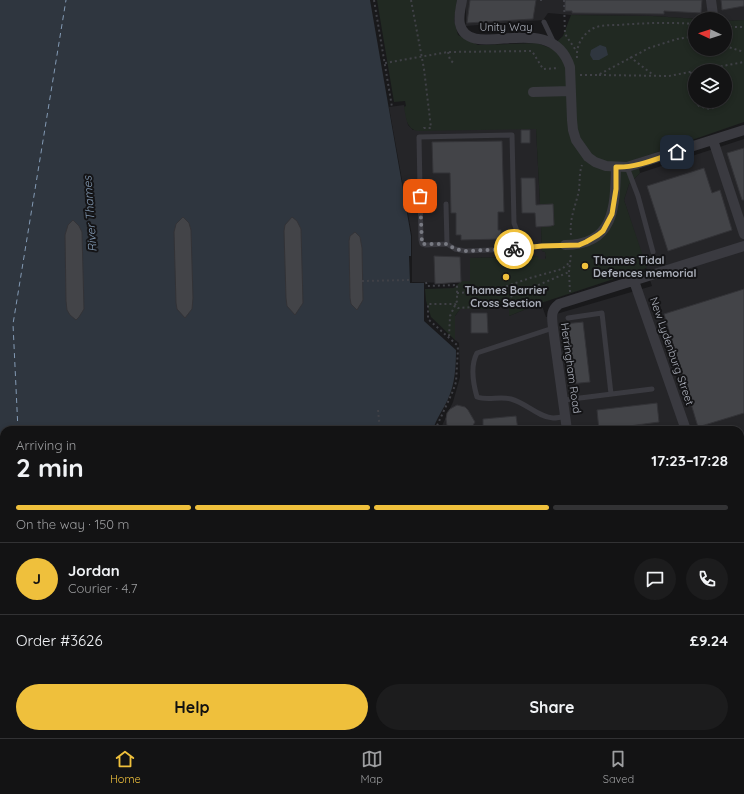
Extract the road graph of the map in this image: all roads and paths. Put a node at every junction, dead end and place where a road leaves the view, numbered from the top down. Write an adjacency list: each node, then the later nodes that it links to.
1 (374, 0): 19 (path)
2 (412, 0): 16 (path)
3 (462, 0): 12 (street, Unity Way)
4 (564, 0): 8 (path)
5 (711, 0): 6 (street)
6 (713, 12)
7 (544, 22): 12 (lane)
8 (688, 23)
9 (732, 26): 10 (path)
10 (744, 27)
11 (688, 37): 17 (path)
12 (555, 44): 27 (street)
13 (732, 48): 15 (path)
14 (448, 52): 16 (path); 20 (path); 22 (path)
15 (744, 52)
16 (422, 57): 19 (path); 30 (path)
17 (630, 57): 25 (path); 26 (path)
18 (744, 62): 21 (path)
19 (385, 63): 29 (path)
20 (455, 64)
21 (732, 64)
22 (561, 68)
23 (578, 70): 25 (path)
24 (688, 73): 26 (path)
25 (598, 74): 26 (path)
26 (653, 75)
27 (571, 91): 28 (street); 34 (street)
28 (533, 92)
29 (392, 107)
30 (425, 128)
31 (744, 130): 32 (street)
32 (713, 140): 34 (street); 36 (street)
33 (582, 164): 38 (path)
34 (622, 167): 38 (street); 41 (lane)
35 (446, 204): 37 (lane)
36 (744, 234)
37 (447, 244): 40 (lane); 40 (lane)
38 (569, 245): 40 (lane); 42 (path)
39 (744, 246): 46 (street)
40 (531, 247)
41 (653, 252)
42 (570, 262): 43 (path); 48 (path)
43 (569, 272): 49 (path); 50 (path)
44 (410, 280): 45 (path)
45 (362, 281)
46 (634, 281): 49 (street); 62 (street, New Lydenburg Street)
47 (426, 282): 48 (path)
48 (457, 293): 50 (path)
49 (570, 301): 52 (street, Herringham Road)
50 (455, 304): 53 (path); 53 (path)
51 (568, 318): 55 (lane)
52 (553, 328): 56 (street, Herringham Road); 58 (lane)
53 (449, 338): 60 (path)
54 (652, 389): 55 (lane)
55 (611, 394): 56 (lane)
56 (564, 400): 58 (street, Herringham Road)
57 (378, 410): 59 (path)
58 (566, 416): 61 (street, Herringham Road)
59 (380, 426)
60 (437, 426)
61 (567, 426)
62 (685, 426)

